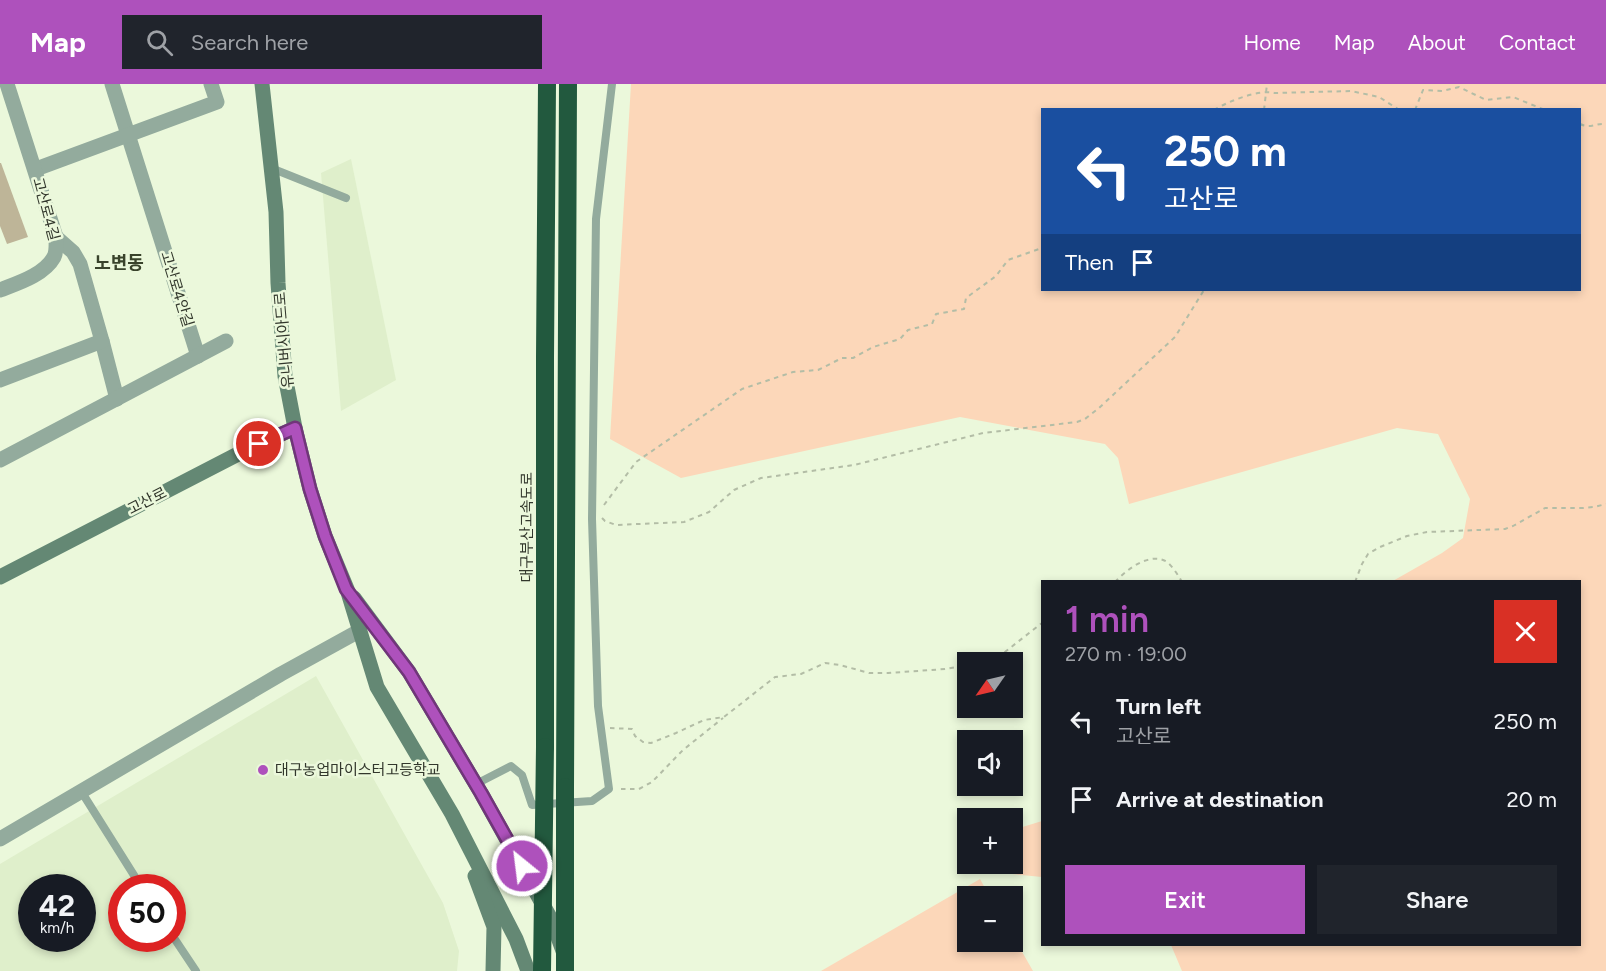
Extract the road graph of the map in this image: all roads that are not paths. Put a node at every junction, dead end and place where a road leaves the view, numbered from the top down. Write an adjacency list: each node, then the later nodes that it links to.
1 (7, 84): 10 (street, 고산로4길)
2 (112, 84): 8 (street, 고산로4안길)
3 (211, 84): 8 (street)
4 (261, 84): 9 (main road, 유니버시아드로)
5 (547, 84): 33 (highway, 대구부산고속도로, bridge)
6 (568, 84): 34 (highway, bridge)
7 (612, 84): 24 (lane)
8 (129, 135): 10 (street, 고산로4길); 16 (street, 고산로4안길)
9 (272, 168): 11 (lane); 19 (main road, 유니버시아드로)
10 (36, 170): 12 (street, 고산로4길)
11 (346, 198)
12 (56, 237): 13 (street, 고산로4길); 14 (street)
13 (0, 290)
14 (102, 341): 17 (street); 18 (street)
15 (226, 341): 16 (street)
16 (198, 356): 18 (street)
17 (0, 380)
18 (117, 399): 20 (street)
19 (295, 428): 21 (main road, 고산로); 22 (main road, 유니버시아드로)
20 (0, 460)
21 (0, 577)
22 (346, 589): 23 (main road, 유니버시아드로); 24 (main road, 유니버시아드로)
23 (359, 631): 25 (street); 26 (main road, 유니버시아드로)
24 (476, 783): 35 (main road, 유니버시아드로)
25 (81, 791): 27 (street); 28 (lane)
26 (452, 814): 31 (main road); 32 (main road, 유니버시아드로)
27 (0, 839)
28 (133, 874)
29 (183, 952): 30 (lane)
30 (196, 971)
31 (493, 971)
32 (528, 971)
33 (542, 971)
34 (565, 971)
35 (571, 971)

